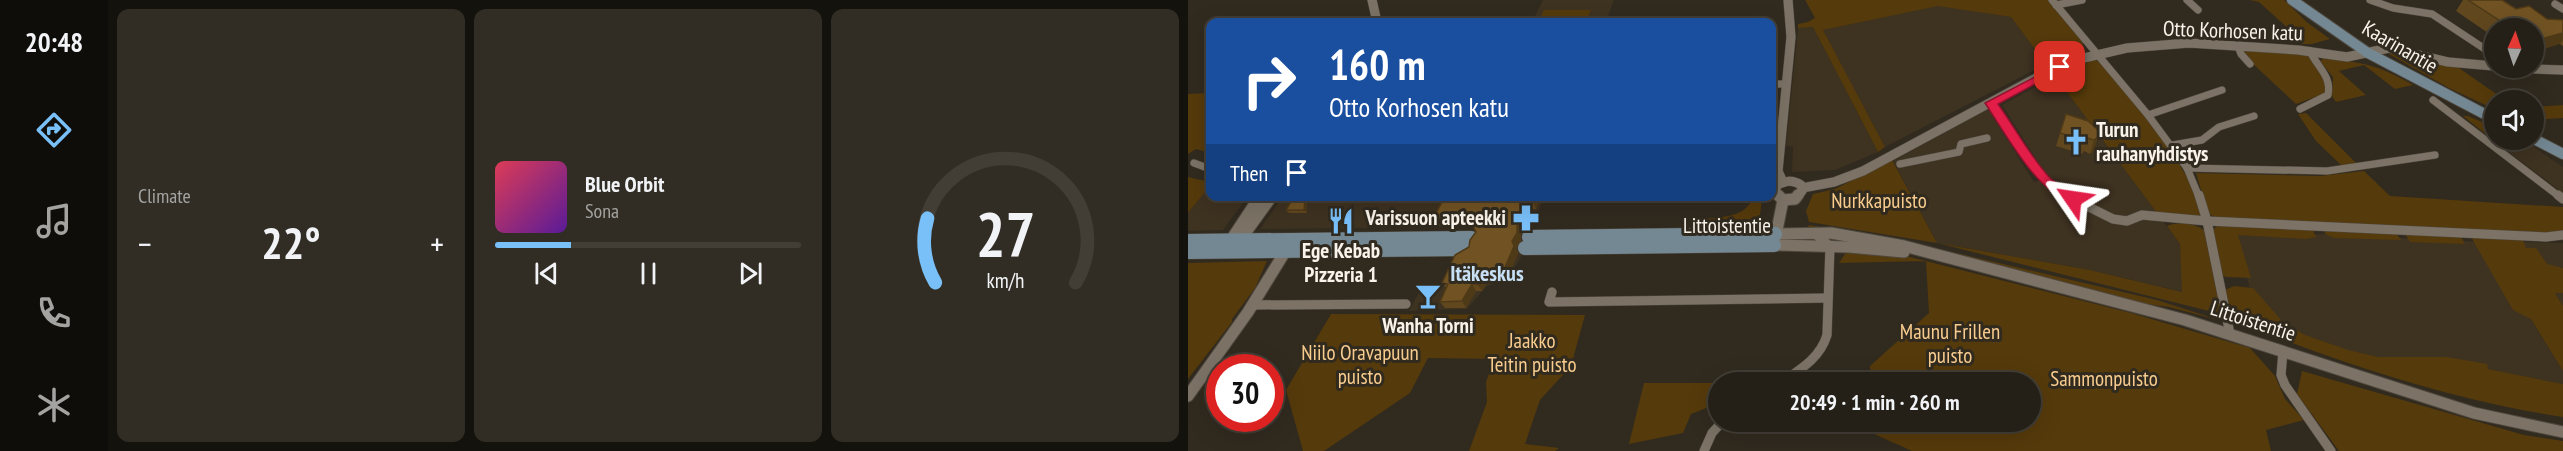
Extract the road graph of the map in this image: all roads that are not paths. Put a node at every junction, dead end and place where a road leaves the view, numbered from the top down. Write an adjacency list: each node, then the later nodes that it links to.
1 (1372, 0): 11 (street)
2 (1788, 0): 22 (street)
3 (2082, 0): 7 (street)
4 (2187, 0): 10 (street)
5 (2292, 0): 15 (main road, Kaarinantie)
6 (2370, 0): 13 (street)
7 (2054, 2): 16 (street)
8 (2555, 4): 9 (street)
9 (2563, 9)
10 (2198, 10)
11 (1376, 18)
12 (2238, 46): 14 (street, Otto Korhosen katu); 16 (street, Otto Korhosen katu); 17 (street)
13 (2484, 49)
14 (2310, 51): 15 (street, Otto Korhosen katu); 26 (street)
15 (2368, 52): 18 (street, Otto Korhosen katu); 27 (main road, Kaarinantie)
16 (2097, 54): 25 (street, Otto Korhosen katu); 28 (street)
17 (2250, 63)
18 (2484, 65)
19 (2544, 69): 20 (street)
20 (2563, 70)
21 (1776, 84): 22 (street)
22 (1786, 84): 39 (street)
23 (2222, 90): 28 (street)
24 (2433, 100): 42 (street)
25 (1991, 103): 40 (street, Otto Korhosen katu); 44 (street)
26 (2300, 109)
27 (2484, 114)
28 (2148, 115): 32 (street)
29 (2254, 116): 32 (street)
30 (1987, 138): 36 (street)
31 (2544, 144): 33 (main road)
32 (2173, 145): 38 (street)
33 (2563, 154)
34 (2435, 155): 38 (street)
35 (1194, 163): 37 (street)
36 (1900, 164)
37 (1206, 168)
38 (2187, 168): 44 (street)
39 (1776, 187): 40 (street); 41 (street)
40 (1802, 188): 41 (street)
41 (1784, 200): 48 (street)
42 (2563, 200)
43 (1263, 201): 52 (street)
44 (2207, 221): 46 (street); 61 (street)
45 (1813, 233): 47 (street, Littoistentie); 48 (street, Littoistentie); 54 (street)
46 (2563, 235)
47 (1852, 236): 54 (street); 56 (street, Littoistentie)
48 (1775, 239): 50 (main road, Littoistentie); 54 (street, Littoistentie)
49 (1188, 241): 52 (main road)
50 (1527, 242)
51 (1469, 243): 53 (main road)
52 (1232, 244): 53 (main road); 53 (main road); 55 (main road)
53 (1289, 245): 60 (street)
54 (1830, 246): 56 (street, Littoistentie); 58 (street)
55 (1188, 252)
56 (1928, 254): 61 (street, Littoistentie)
57 (1552, 291): 58 (street)
58 (1828, 298): 63 (street)
59 (1406, 304): 60 (street)
60 (1252, 305): 64 (street)
61 (2230, 334): 62 (street, Littoistentie)
62 (2283, 351): 66 (street, Littoistentie); 68 (street)
63 (1797, 372)
64 (1188, 396)
65 (1713, 432): 67 (street)
66 (2563, 432)
67 (1704, 451)
68 (2331, 451)

